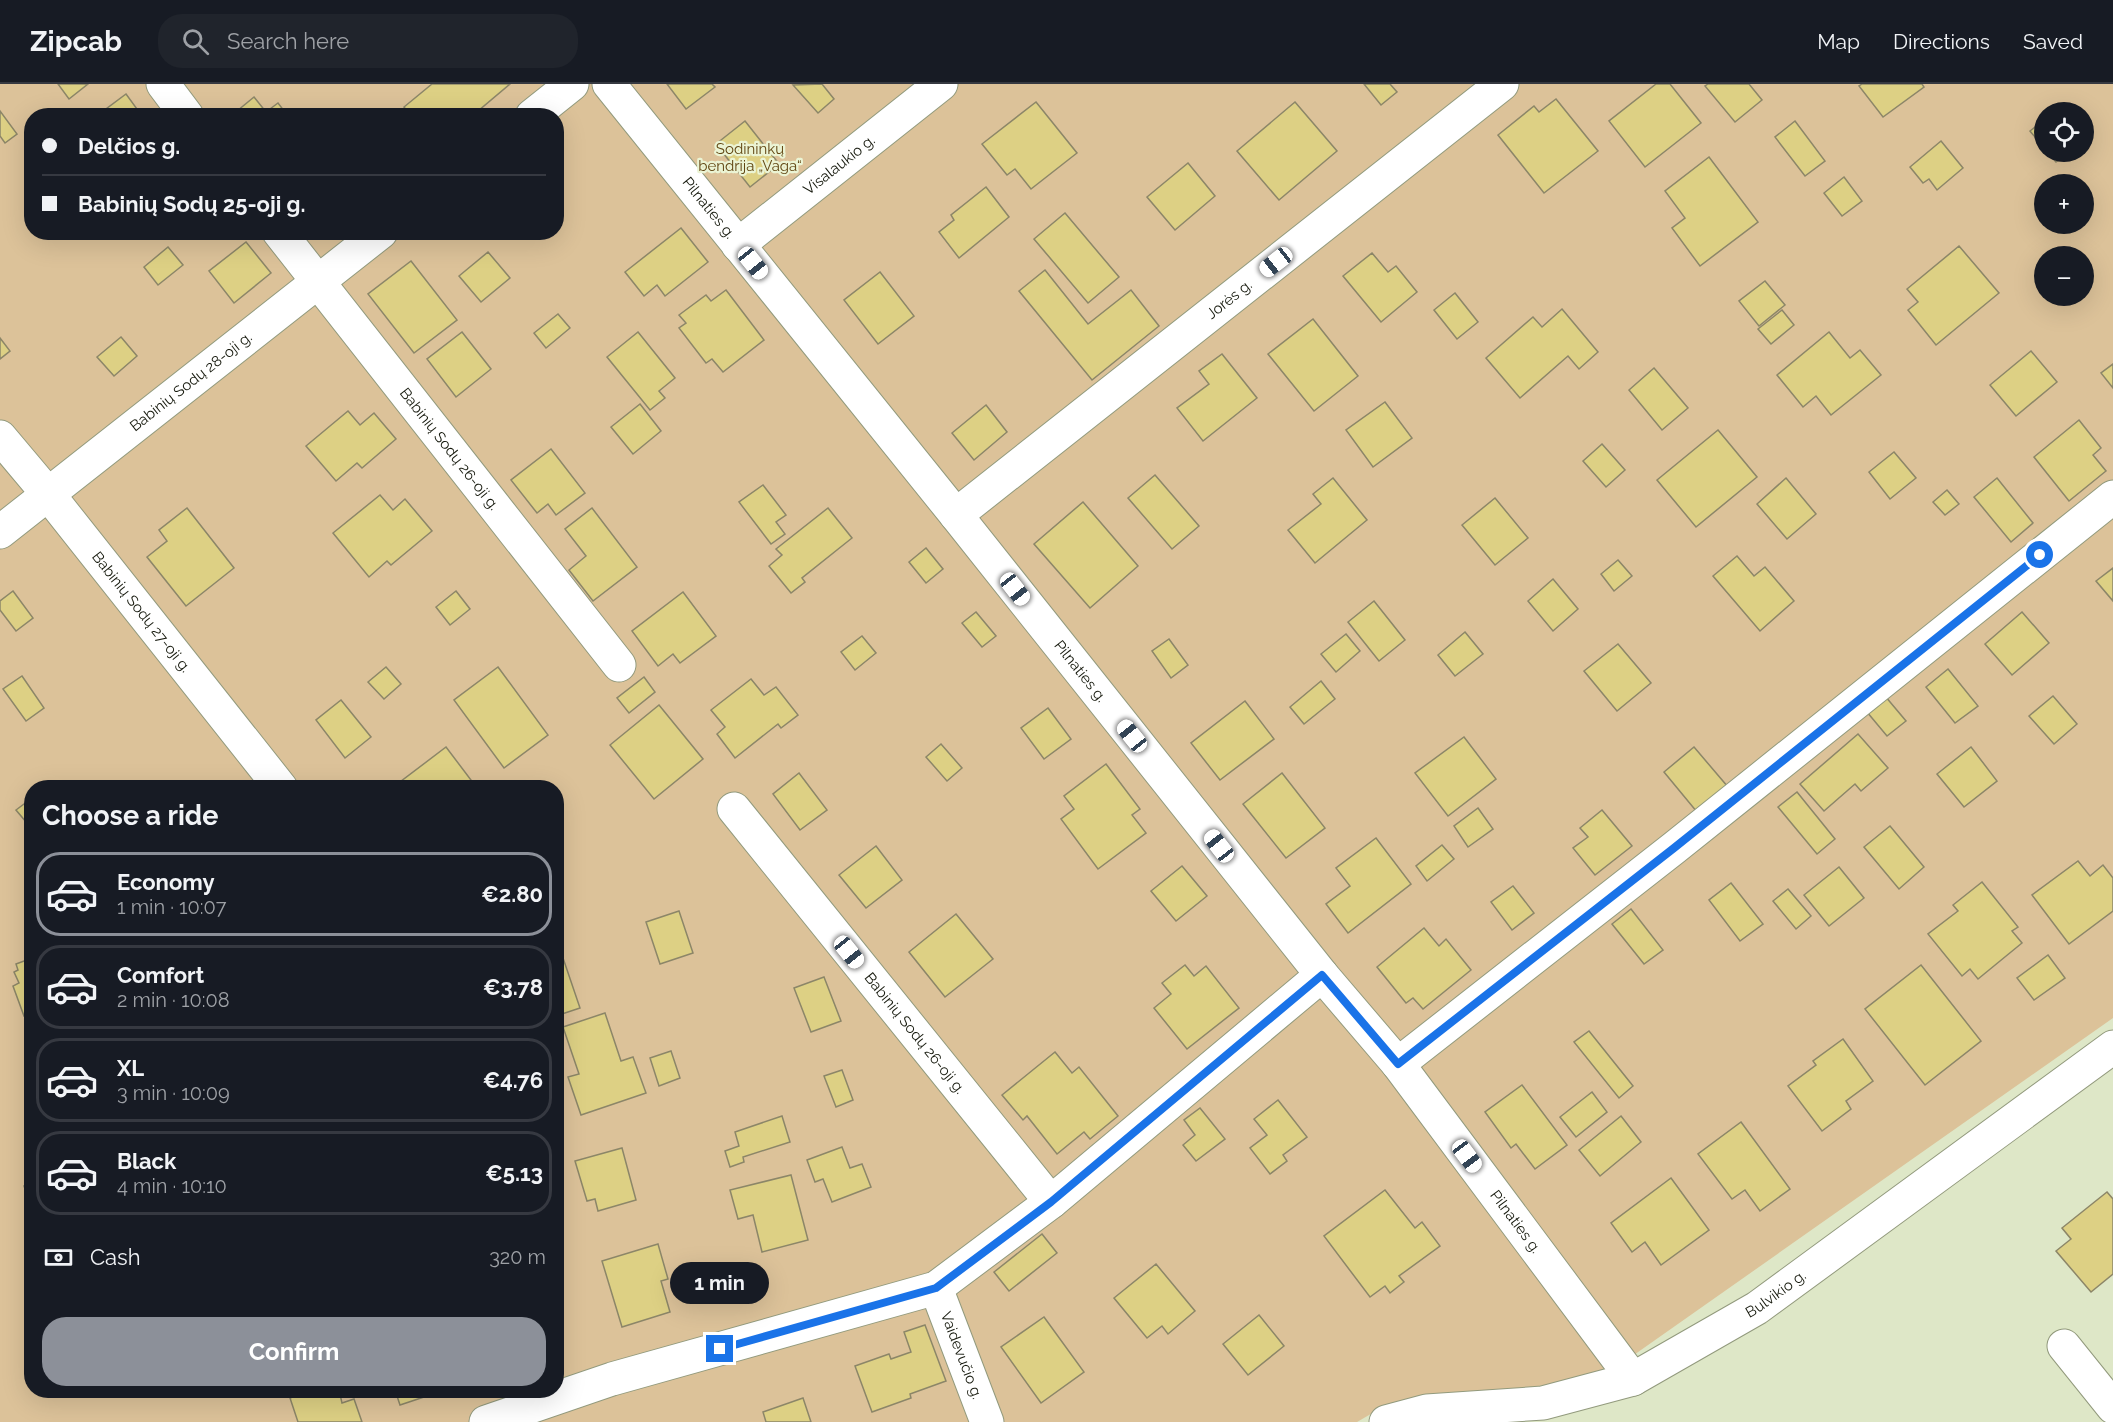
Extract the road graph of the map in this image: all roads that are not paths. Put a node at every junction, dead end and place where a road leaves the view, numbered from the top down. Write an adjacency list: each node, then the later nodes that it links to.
1 (163, 84): 6 (street)
2 (573, 84): 7 (street)
3 (609, 84): 10 (street, Pilnaties g.)
4 (941, 84): 10 (street, Visalaukio g.)
5 (1502, 84): 15 (street, Jorės g.)
6 (181, 108)
7 (542, 108)
8 (285, 240): 11 (street, Babinių Sodų 26-oji g.)
9 (371, 240): 11 (street, Babinių Sodų 28-oji g.)
10 (738, 245): 15 (street, Pilnaties g.)
11 (318, 282): 13 (street, Babinių Sodų 28-oji g.); 17 (street, Babinių Sodų 26-oji g.)
12 (0, 437): 13 (street, Babinių Sodų 27-oji g.)
13 (48, 494): 16 (street, Babinių Sodų 28-oji g.); 18 (street, Babinių Sodų 27-oji g.)
14 (2113, 497): 22 (street)
15 (956, 515): 20 (street, Pilnaties g.)
16 (0, 532)
17 (618, 665)
18 (275, 780)
19 (734, 809): 23 (street, Babinių Sodų 26-oji g.)
20 (1322, 975): 22 (street, Pilnaties g.); 23 (street)
21 (2113, 1047): 26 (street, Bulvikio g.)
22 (1398, 1064): 26 (street, Pilnaties g.)
23 (1051, 1202): 24 (street)
24 (936, 1288): 27 (street); 31 (street, Vaidevučio g.)
25 (2064, 1346): 29 (street)
26 (1633, 1379): 32 (street, Bulvikio g.)
27 (564, 1395)
28 (556, 1398): 30 (street)
29 (2113, 1407)
30 (486, 1422)
31 (987, 1422)
32 (1386, 1422)

